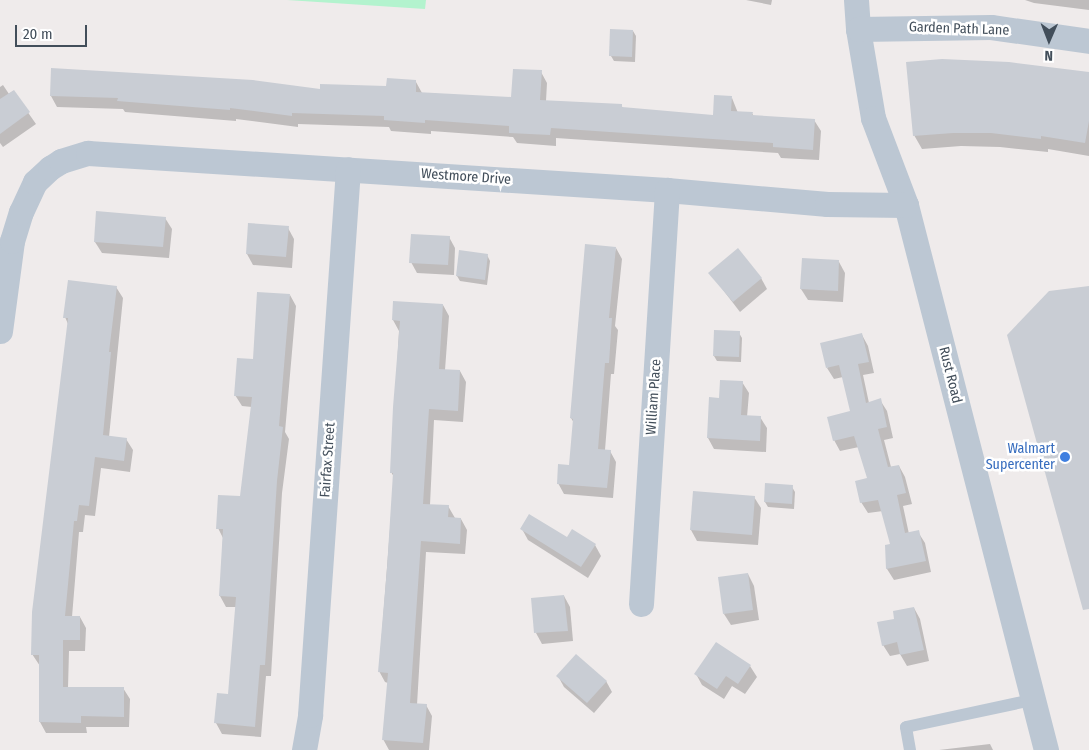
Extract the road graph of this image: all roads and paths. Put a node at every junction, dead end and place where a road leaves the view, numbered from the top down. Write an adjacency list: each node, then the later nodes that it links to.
1 (856, 0): 2 (street, Rust Road)
2 (858, 29): 3 (street, Garden Path Lane); 6 (street, Rust Road)
3 (1089, 40)
4 (348, 169): 5 (street, Westmore Drive); 7 (street, Westmore Drive); 10 (street, Fairfax Street)
5 (667, 190): 6 (street, Westmore Drive); 8 (street, William Place)
6 (906, 204): 9 (street, Rust Road)
7 (0, 331)
8 (641, 604)
9 (1032, 700): 11 (lane); 12 (street, Rust Road)
10 (304, 750)
11 (910, 750)
12 (1046, 750)

